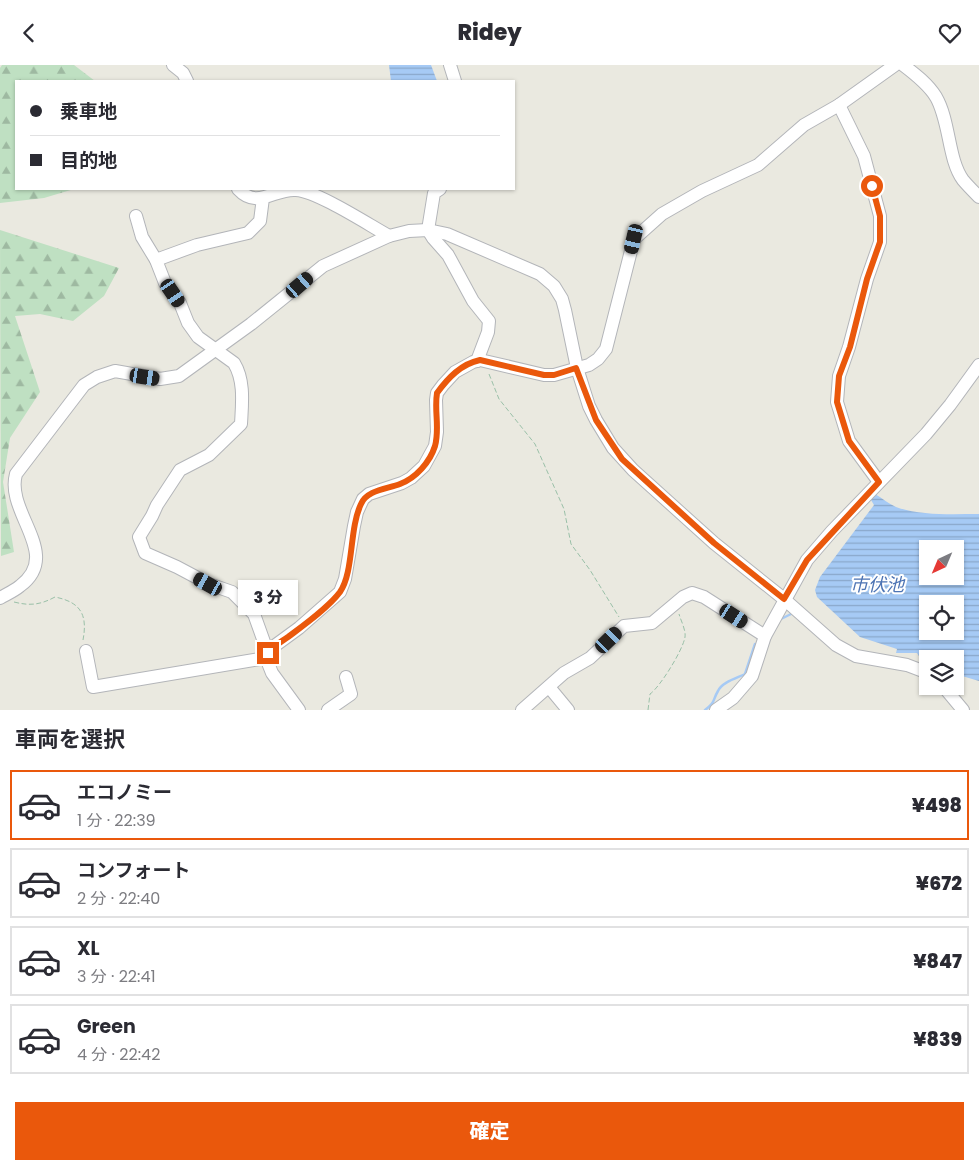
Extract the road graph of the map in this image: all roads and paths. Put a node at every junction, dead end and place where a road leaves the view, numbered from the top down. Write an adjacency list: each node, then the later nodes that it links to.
1 (173, 65): 5 (street)
2 (450, 65): 6 (street)
3 (895, 65): 7 (street)
4 (903, 65): 10 (street)
5 (186, 80)
6 (455, 80)
7 (839, 105): 19 (street); 21 (street)
8 (239, 190): 11 (street)
9 (438, 190): 13 (street)
10 (979, 197)
11 (263, 199): 14 (street); 15 (street)
12 (136, 216): 15 (street)
13 (428, 230): 14 (street); 17 (street); 19 (street)
14 (389, 236): 16 (street)
15 (156, 260): 16 (street)
16 (216, 351): 23 (street); 28 (street)
17 (480, 361): 19 (street); 25 (path); 28 (street)
18 (979, 365): 20 (street)
19 (576, 368): 22 (street)
20 (974, 382): 21 (street)
21 (879, 482): 22 (street)
22 (784, 599): 26 (street); 29 (street)
23 (6, 600): 27 (path)
24 (676, 604): 25 (street); 26 (street); 37 (path)
25 (624, 626): 31 (street)
26 (765, 636): 38 (street)
27 (86, 651): 28 (street)
28 (267, 656): 33 (street)
29 (919, 670)
30 (346, 677): 34 (street)
31 (549, 687): 35 (street); 36 (street)
32 (950, 695): 39 (street)
33 (299, 710)
34 (328, 710)
35 (522, 710)
36 (568, 710)
37 (648, 710)
38 (716, 710)
39 (963, 710)

